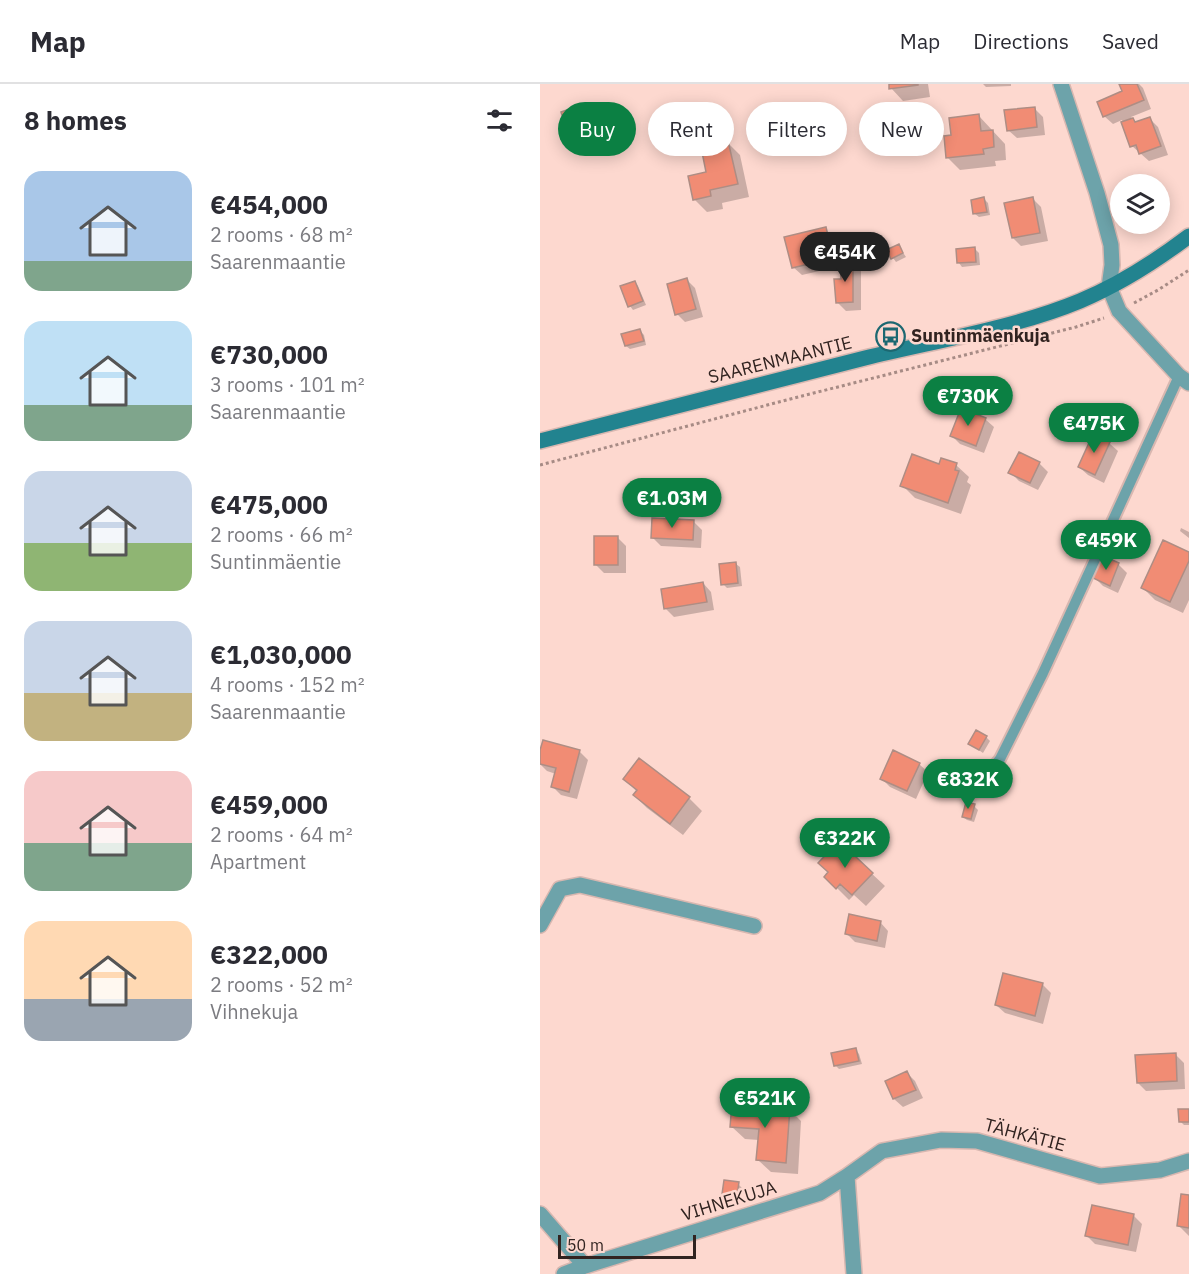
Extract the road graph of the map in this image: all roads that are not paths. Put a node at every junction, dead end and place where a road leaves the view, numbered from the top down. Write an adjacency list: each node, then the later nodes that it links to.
1 (1061, 84): 3 (street)
2 (1189, 236): 3 (street, SAARENMAANTIE)
3 (1109, 287): 4 (street); 5 (street, SAARENMAANTIE)
4 (1184, 380): 6 (lane)
5 (540, 441)
6 (977, 787)
7 (540, 925): 8 (street)
8 (754, 926)
9 (1189, 1161): 10 (street, TÄHKÄTIE)
10 (847, 1176): 12 (street, VIHNEKUJA); 14 (street)
11 (540, 1214): 12 (street)
12 (585, 1266): 13 (street, VIHNEKUJA)
13 (564, 1274)
14 (854, 1274)

